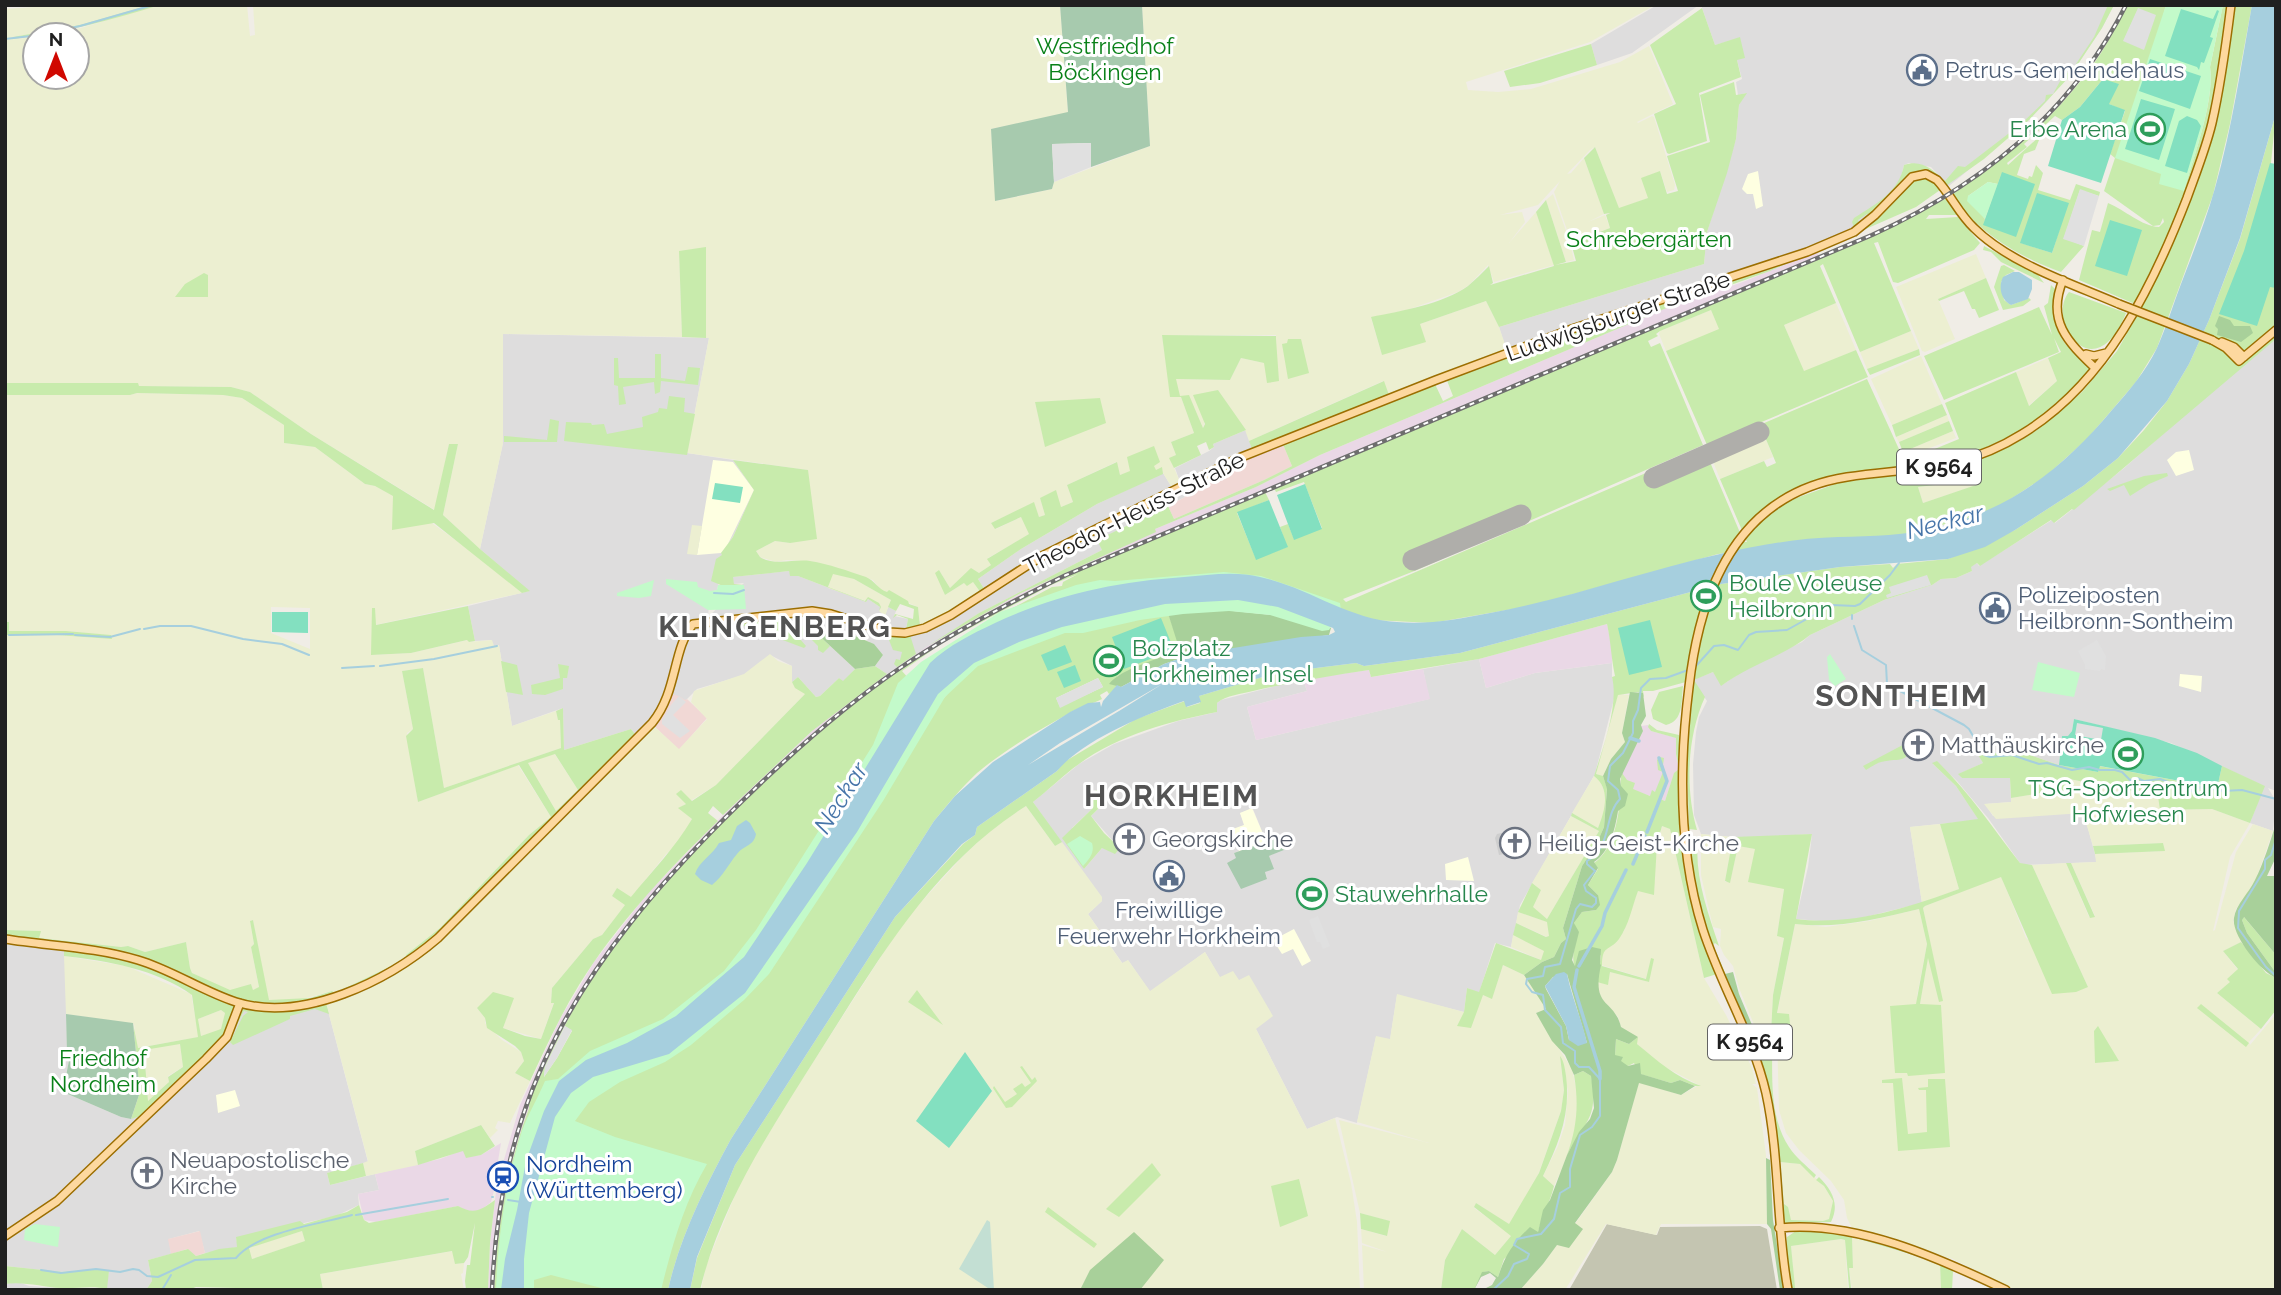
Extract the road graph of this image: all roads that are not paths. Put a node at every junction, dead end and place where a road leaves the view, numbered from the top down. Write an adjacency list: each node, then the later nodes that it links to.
1 (2231, 5): 11 (main road, K 9564)
2 (2050, 275): 3 (main road); 4 (main road); 14 (main road, Ludwigsburger Straße)
3 (2066, 281): 4 (main road); 5 (main road); 7 (main road, bridge)
4 (2059, 292): 5 (main road)
5 (2058, 305): 10 (main road)
6 (2276, 330): 8 (main road)
7 (2212, 340): 9 (main road); 12 (main road)
8 (2257, 346): 9 (main road); 12 (main road)
9 (2234, 347): 12 (main road)
10 (2084, 353): 11 (main road); 13 (main road)
11 (2107, 353): 13 (main road, K 9564)
12 (2241, 359)
13 (2097, 366): 20 (main road, K 9564)
14 (1281, 440): 17 (main road, Theodor-Heuss-Straße)
15 (5, 939): 16 (main road)
16 (222, 997): 17 (main road); 18 (main road)
17 (240, 1003): 18 (main road)
18 (235, 1017): 22 (main road)
19 (1805, 1227): 20 (main road); 21 (main road); 25 (main road)
20 (1779, 1228): 21 (main road); 23 (main road)
21 (1790, 1231): 23 (main road)
22 (5, 1236)
23 (1782, 1250): 24 (main road)
24 (1788, 1290)
25 (2006, 1290)

